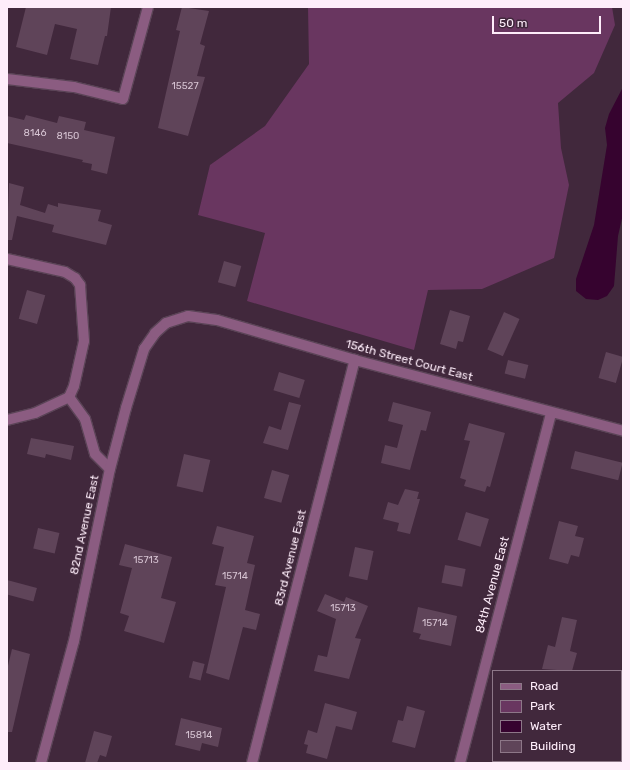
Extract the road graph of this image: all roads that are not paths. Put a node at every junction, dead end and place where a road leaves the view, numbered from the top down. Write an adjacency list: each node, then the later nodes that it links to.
1 (148, 7): 2 (street)
2 (7, 79)
3 (7, 259): 6 (street)
4 (188, 316): 5 (street, 156th Street Court East); 10 (street, 82nd Avenue East)
5 (355, 360): 7 (street, 156th Street Court East); 12 (street, 83rd Avenue East)
6 (68, 397): 8 (street); 10 (street)
7 (552, 413): 9 (street, 156th Street Court East); 13 (street, 84th Avenue East)
8 (7, 420)
9 (623, 431)
10 (110, 469): 11 (street, 82nd Avenue East)
11 (41, 763)
12 (252, 763)
13 (460, 763)

